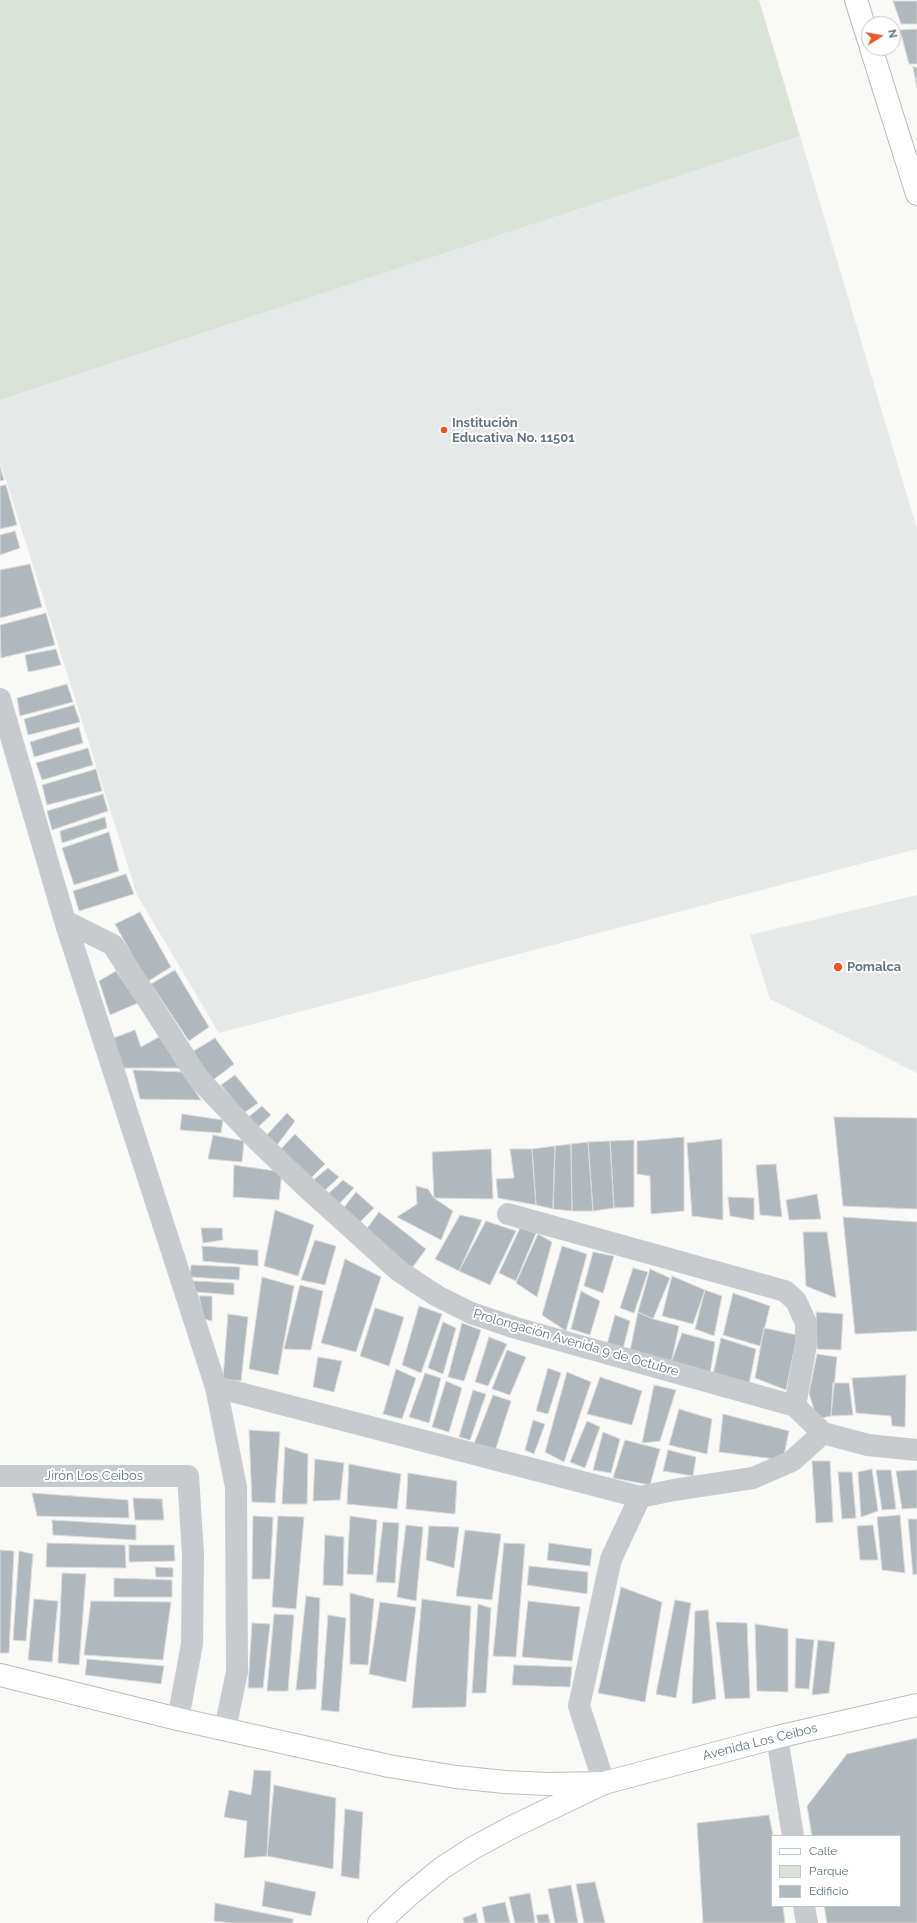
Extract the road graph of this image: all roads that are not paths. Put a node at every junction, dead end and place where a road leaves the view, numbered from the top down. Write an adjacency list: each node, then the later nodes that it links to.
1 (856, 0): 2 (main road)
2 (861, 16)
3 (874, 56): 4 (main road)
4 (917, 194)
5 (0, 699): 6 (street)
6 (65, 921): 8 (street); 9 (street, Prolongación Avenida 9 de Octubre)
7 (508, 1214): 9 (street)
8 (216, 1388): 13 (street); 17 (street)
9 (795, 1406): 10 (street, Prolongación Avenida 9 de Octubre)
10 (823, 1433): 11 (street, Prolongación Avenida 9 de Octubre); 13 (street)
11 (917, 1450)
12 (0, 1476): 16 (street, Jirón Los Ceibos)
13 (640, 1497): 19 (street)
14 (0, 1675): 16 (main road)
15 (917, 1705): 18 (main road, Avenida Los Ceibos)
16 (180, 1719): 17 (main road)
17 (223, 1729): 19 (main road)
18 (777, 1737): 19 (main road, Avenida Los Ceibos); 20 (street)
19 (604, 1783): 22 (main road)
20 (793, 1835)
21 (804, 1907): 23 (street)
22 (379, 1923)
23 (807, 1923)

